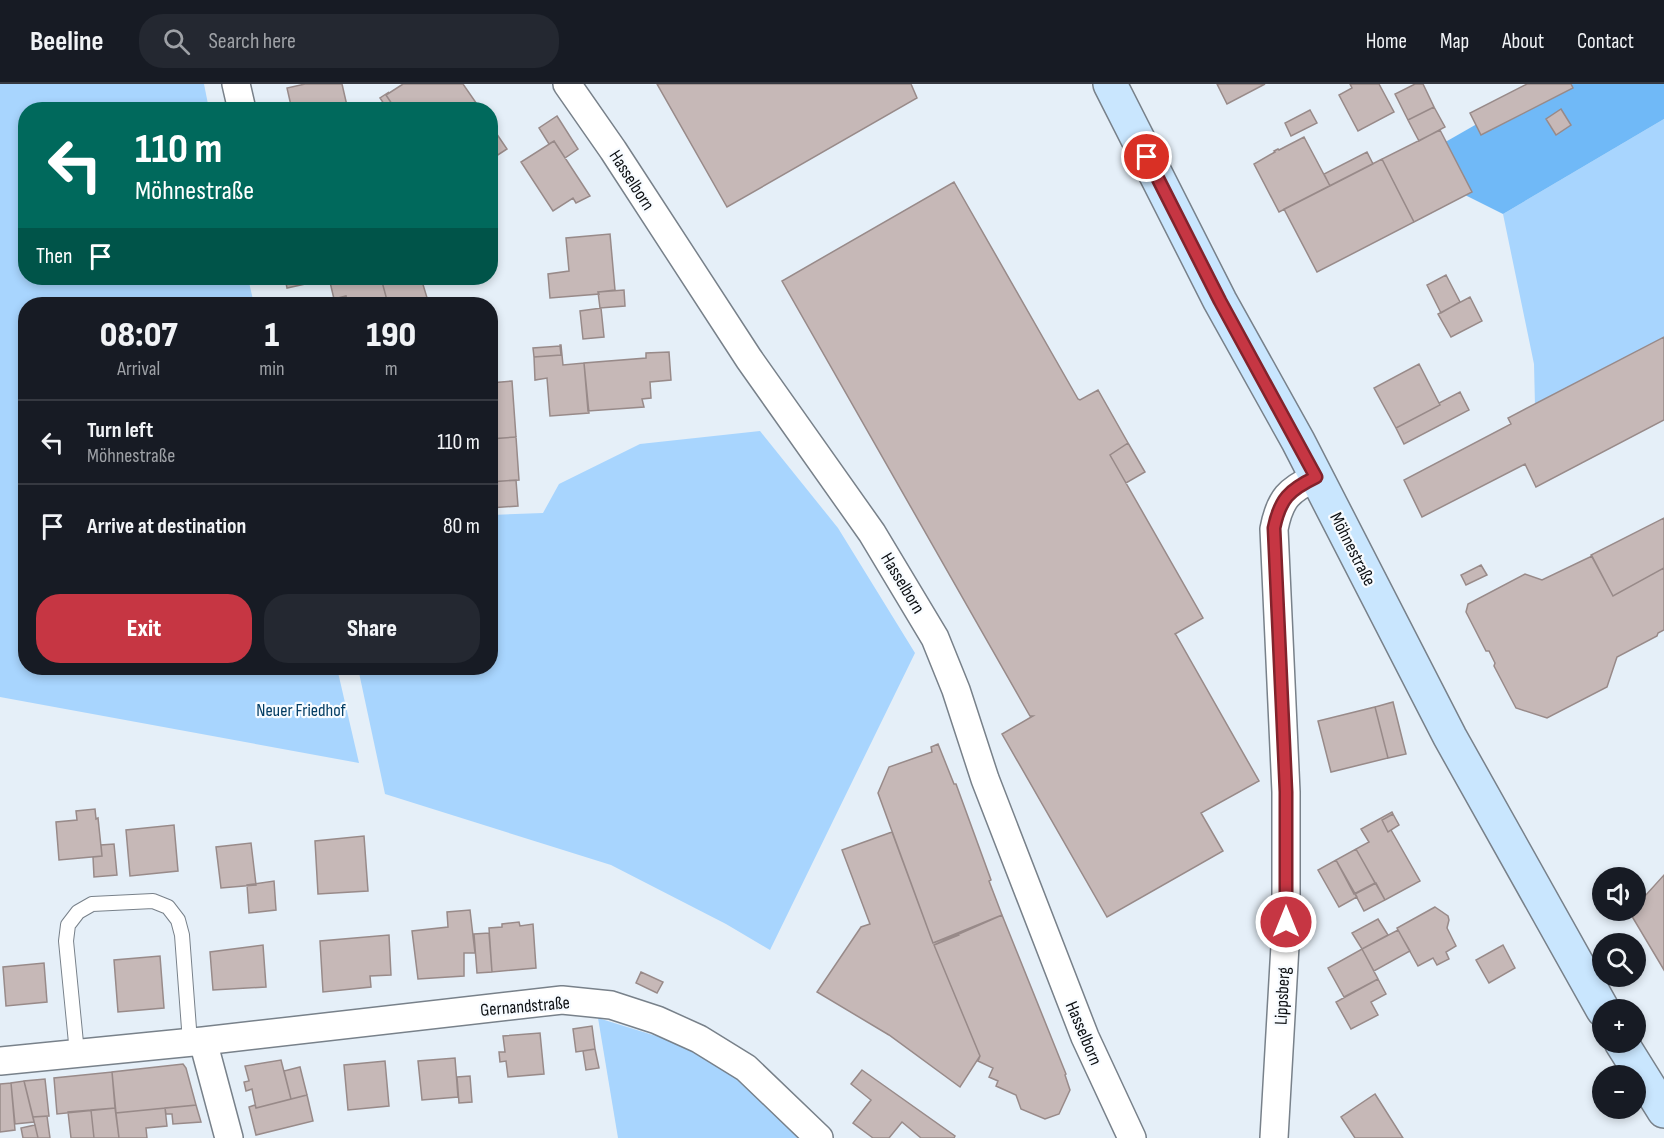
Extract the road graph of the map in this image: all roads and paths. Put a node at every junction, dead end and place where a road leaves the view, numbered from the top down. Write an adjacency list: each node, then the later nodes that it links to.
1 (236, 84): 4 (street)
2 (567, 84): 14 (street, Hasselborn)
3 (1110, 84): 5 (street, Möhnestraße)
4 (240, 102)
5 (1316, 477): 6 (street, Möhnestraße); 15 (street, Lippsberg)
6 (1597, 999)
7 (196, 1042): 8 (street, Gernandstraße); 8 (lane); 12 (street); 13 (street, Gernandstraße)
8 (77, 1053): 10 (street, Gernandstraße)
9 (1628, 1053): 11 (street)
10 (0, 1060)
11 (1664, 1111)
12 (229, 1138)
13 (819, 1138)
14 (1132, 1138)
15 (1274, 1138)

